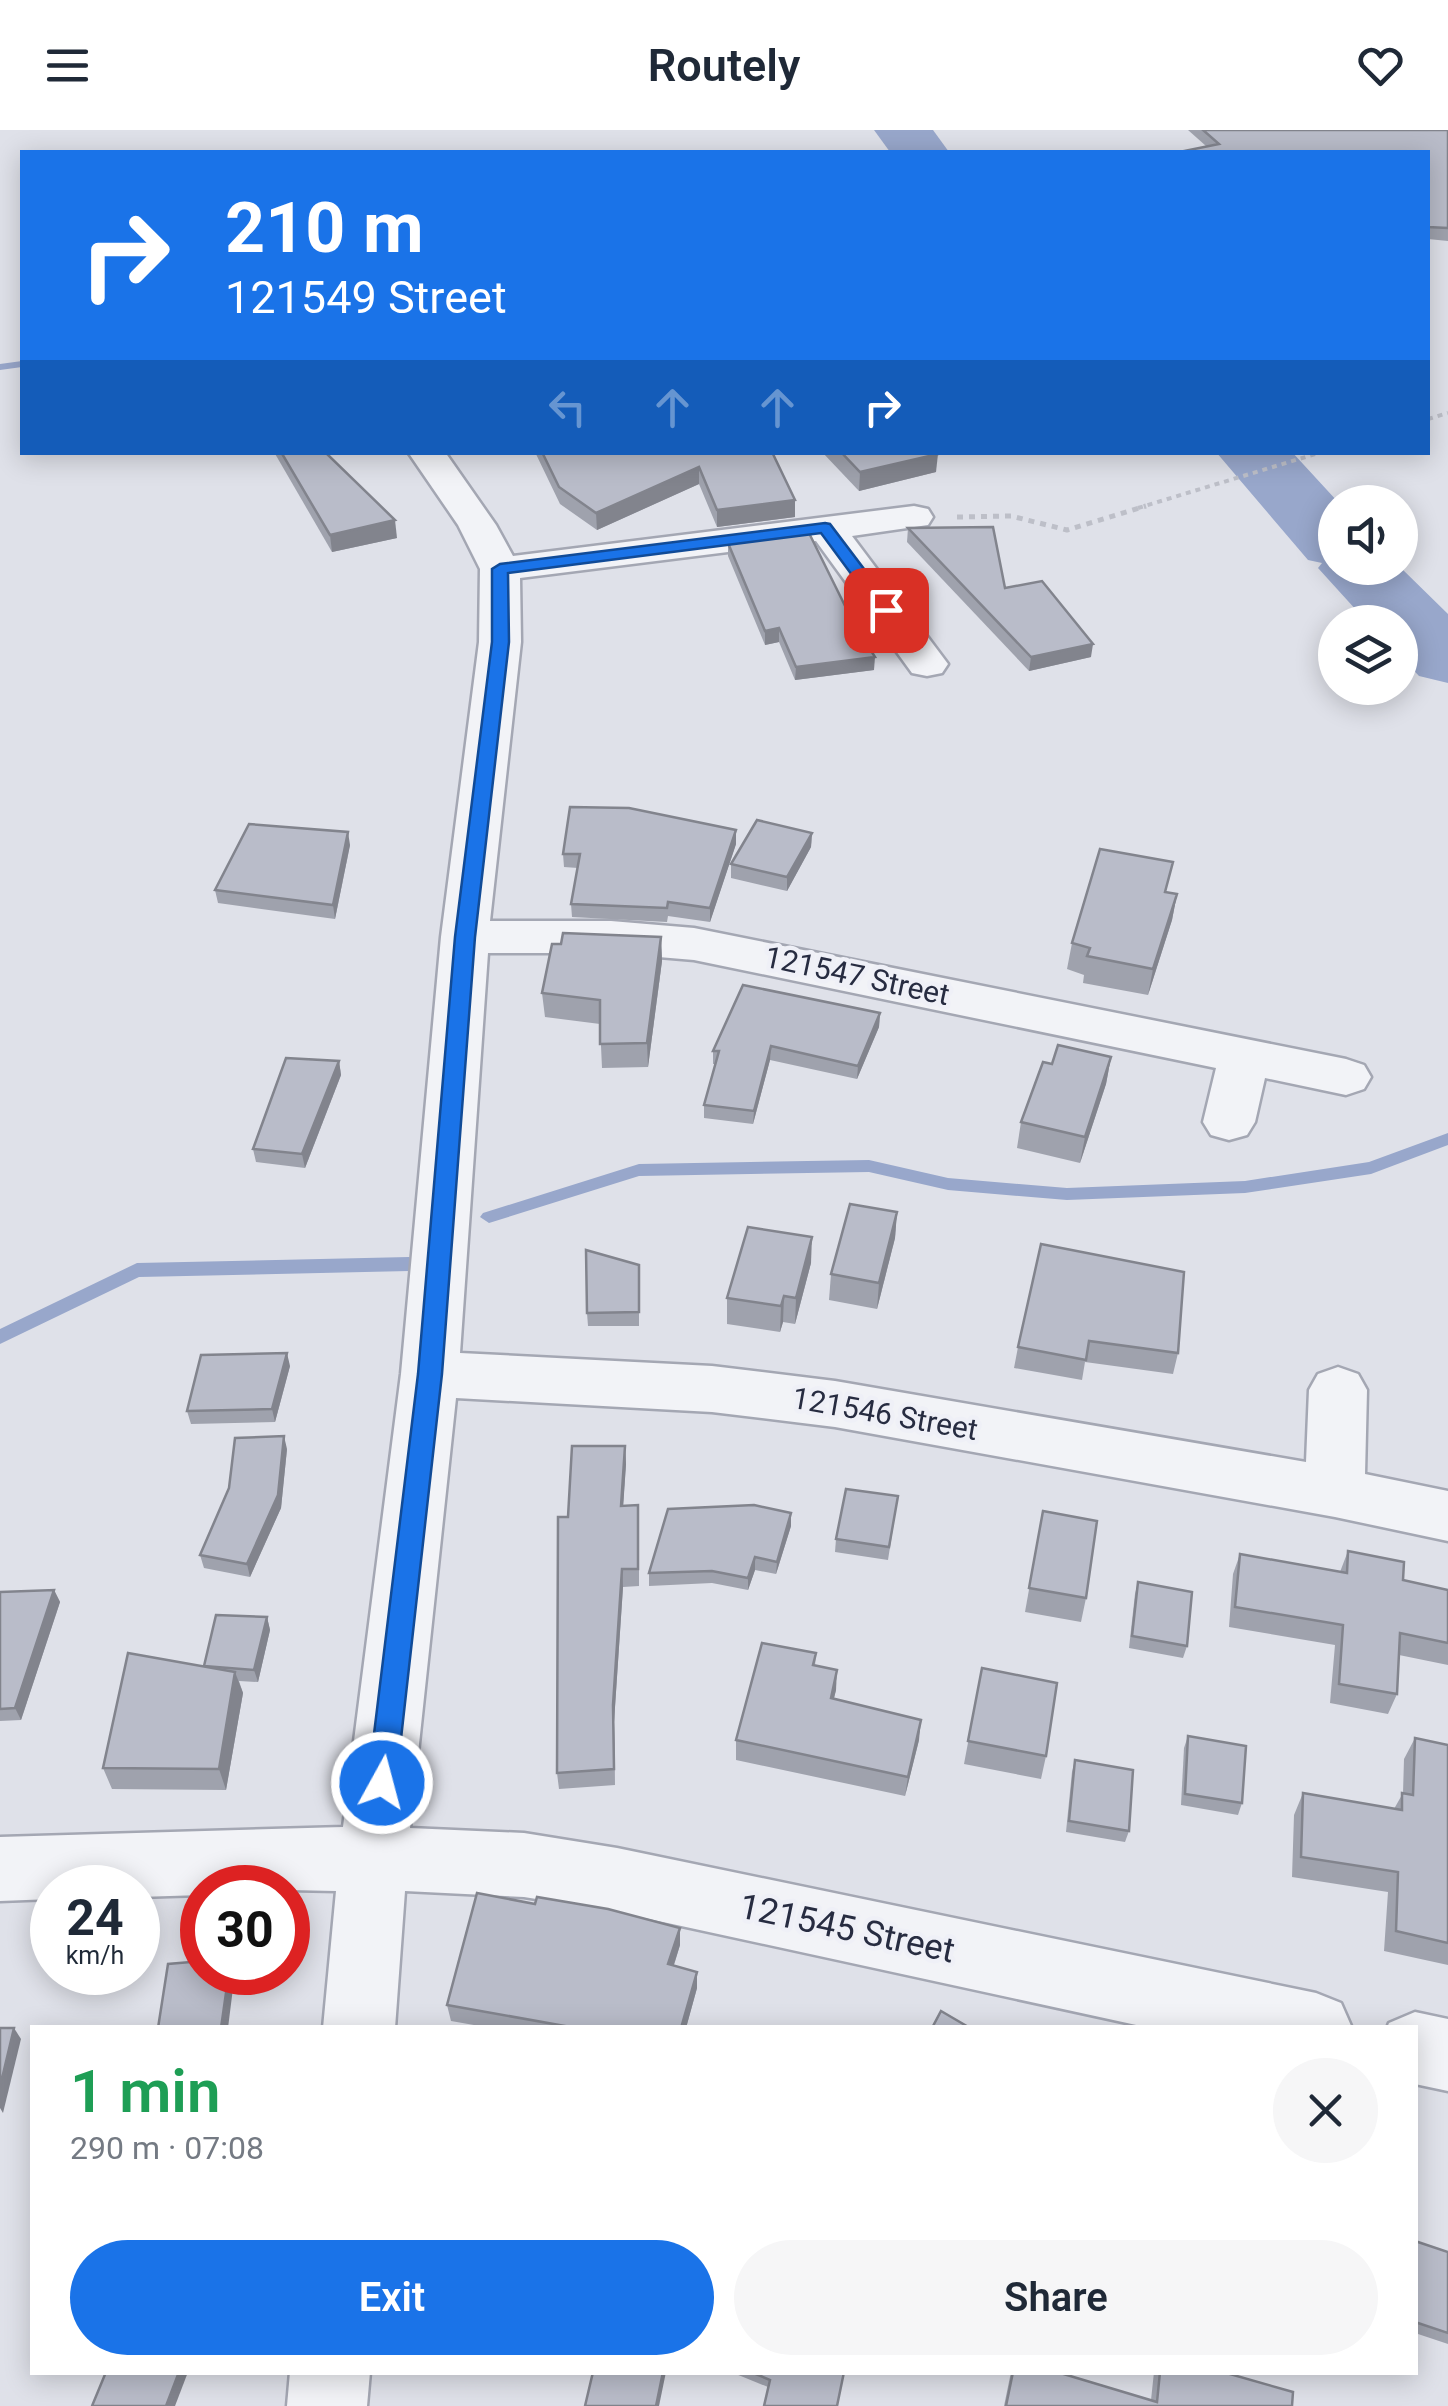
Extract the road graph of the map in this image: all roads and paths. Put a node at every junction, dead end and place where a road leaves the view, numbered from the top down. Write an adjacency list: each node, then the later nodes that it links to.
1 (428, 455): 5 (street)
2 (1313, 455): 3 (path)
3 (914, 518): 4 (street)
4 (825, 528): 5 (street); 6 (street)
5 (500, 569): 7 (street)
6 (927, 664)
7 (465, 937): 8 (street, 121547 Street); 11 (street)
8 (1244, 1057): 9 (street, 121547 Street); 10 (street)
9 (1346, 1078)
10 (1229, 1122)
11 (430, 1374): 13 (street, 121546 Street); 15 (street)
12 (1338, 1390): 13 (street)
13 (1335, 1492): 14 (street, 121546 Street)
14 (1448, 1516)
15 (373, 1858): 16 (street, 121545 Street); 17 (street); 18 (street, 121545 Street)
16 (0, 1869)
17 (359, 2025)
18 (1302, 2025)
19 (1418, 2049): 20 (street)
20 (1448, 2055)
21 (330, 2375): 22 (street)
22 (327, 2406)

